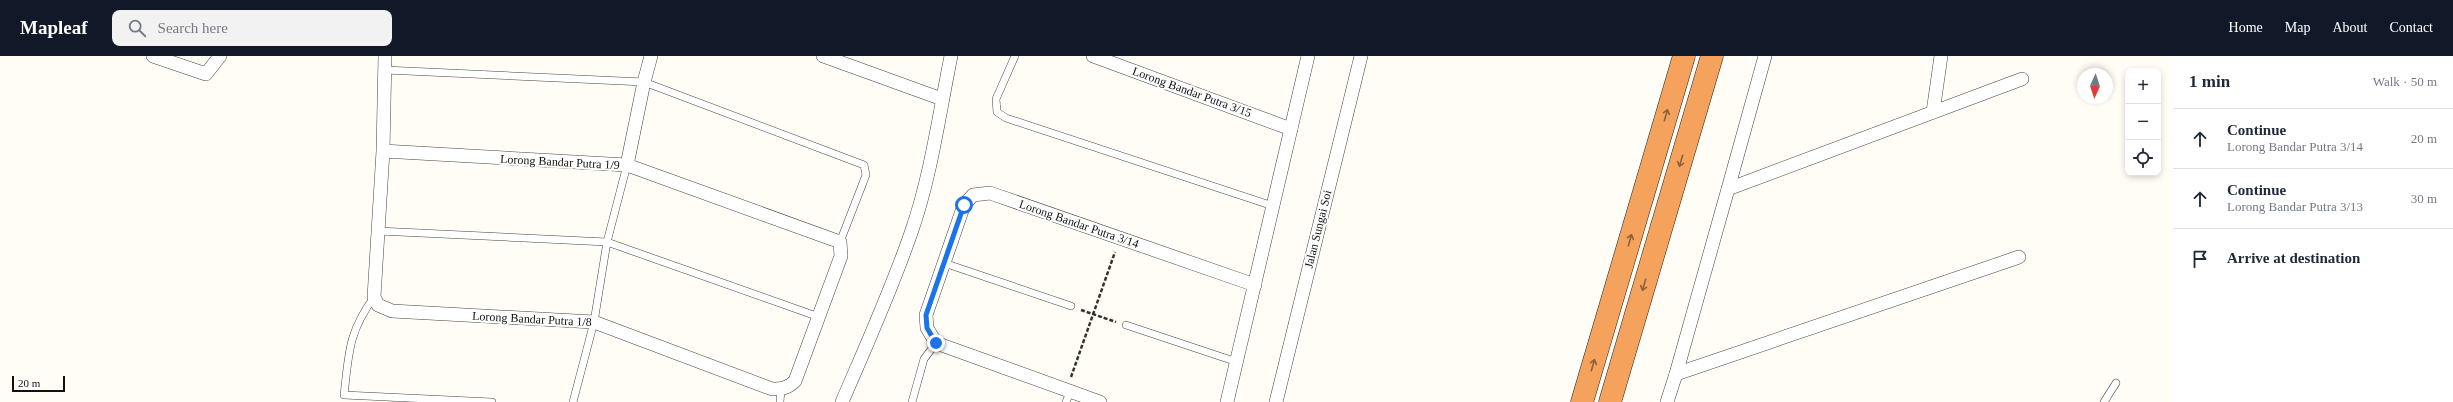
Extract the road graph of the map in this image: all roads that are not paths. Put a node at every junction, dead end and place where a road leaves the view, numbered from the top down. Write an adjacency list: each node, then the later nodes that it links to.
1 (153, 56): 2 (street)
2 (220, 56)
3 (385, 56): 15 (street)
4 (651, 56): 17 (street)
5 (823, 56): 18 (street)
6 (951, 56): 18 (street)
7 (1015, 56): 24 (lane)
8 (1093, 56): 20 (street, Lorong Bandar Putra 3/15)
9 (1308, 56): 20 (street)
10 (1361, 56): 49 (street, Jalan Sungai Soi)
11 (1684, 56): 50 (highway, one-way to 11)
12 (1712, 56): 51 (highway, one-way to 51)
13 (1765, 56): 23 (street)
14 (1941, 56): 19 (street)
15 (385, 70): 17 (lane); 21 (street)
16 (2022, 79): 19 (street)
17 (644, 82): 22 (street); 27 (lane)
18 (942, 100): 45 (street)
19 (1933, 112): 23 (street)
20 (1291, 128): 24 (street)
21 (383, 151): 22 (street, Lorong Bandar Putra 1/9); 25 (street)
22 (628, 165): 26 (lane); 27 (street, Lorong Bandar Putra 1/9)
23 (1728, 189): 38 (street)
24 (1273, 206): 30 (street)
25 (378, 230): 26 (lane); 31 (street)
26 (607, 242): 33 (lane); 34 (lane)
27 (841, 244): 33 (street)
28 (2019, 257): 38 (street)
29 (944, 263): 30 (street, Lorong Bandar Putra 3/14); 32 (lane); 36 (street, Lorong Bandar Putra 3/14)
30 (1255, 285): 37 (street)
31 (374, 297): 34 (street, Lorong Bandar Putra 1/8); 42 (lane)
32 (1071, 306)
33 (819, 317): 41 (street)
34 (594, 322): 41 (street, Lorong Bandar Putra 1/8); 44 (lane)
35 (1126, 325): 37 (lane)
36 (936, 343): 40 (street); 46 (lane)
37 (1237, 362): 48 (street)
38 (1676, 374): 52 (street)
39 (2116, 383): 53 (lane)
40 (1068, 395): 47 (street)
41 (781, 396)
42 (343, 399): 43 (lane)
43 (492, 402)
44 (573, 402)
45 (842, 402)
46 (912, 402)
47 (1100, 402)
48 (1227, 402)
49 (1276, 402)
50 (1582, 402)
51 (1610, 402)
52 (1667, 402)
53 (2104, 402)

